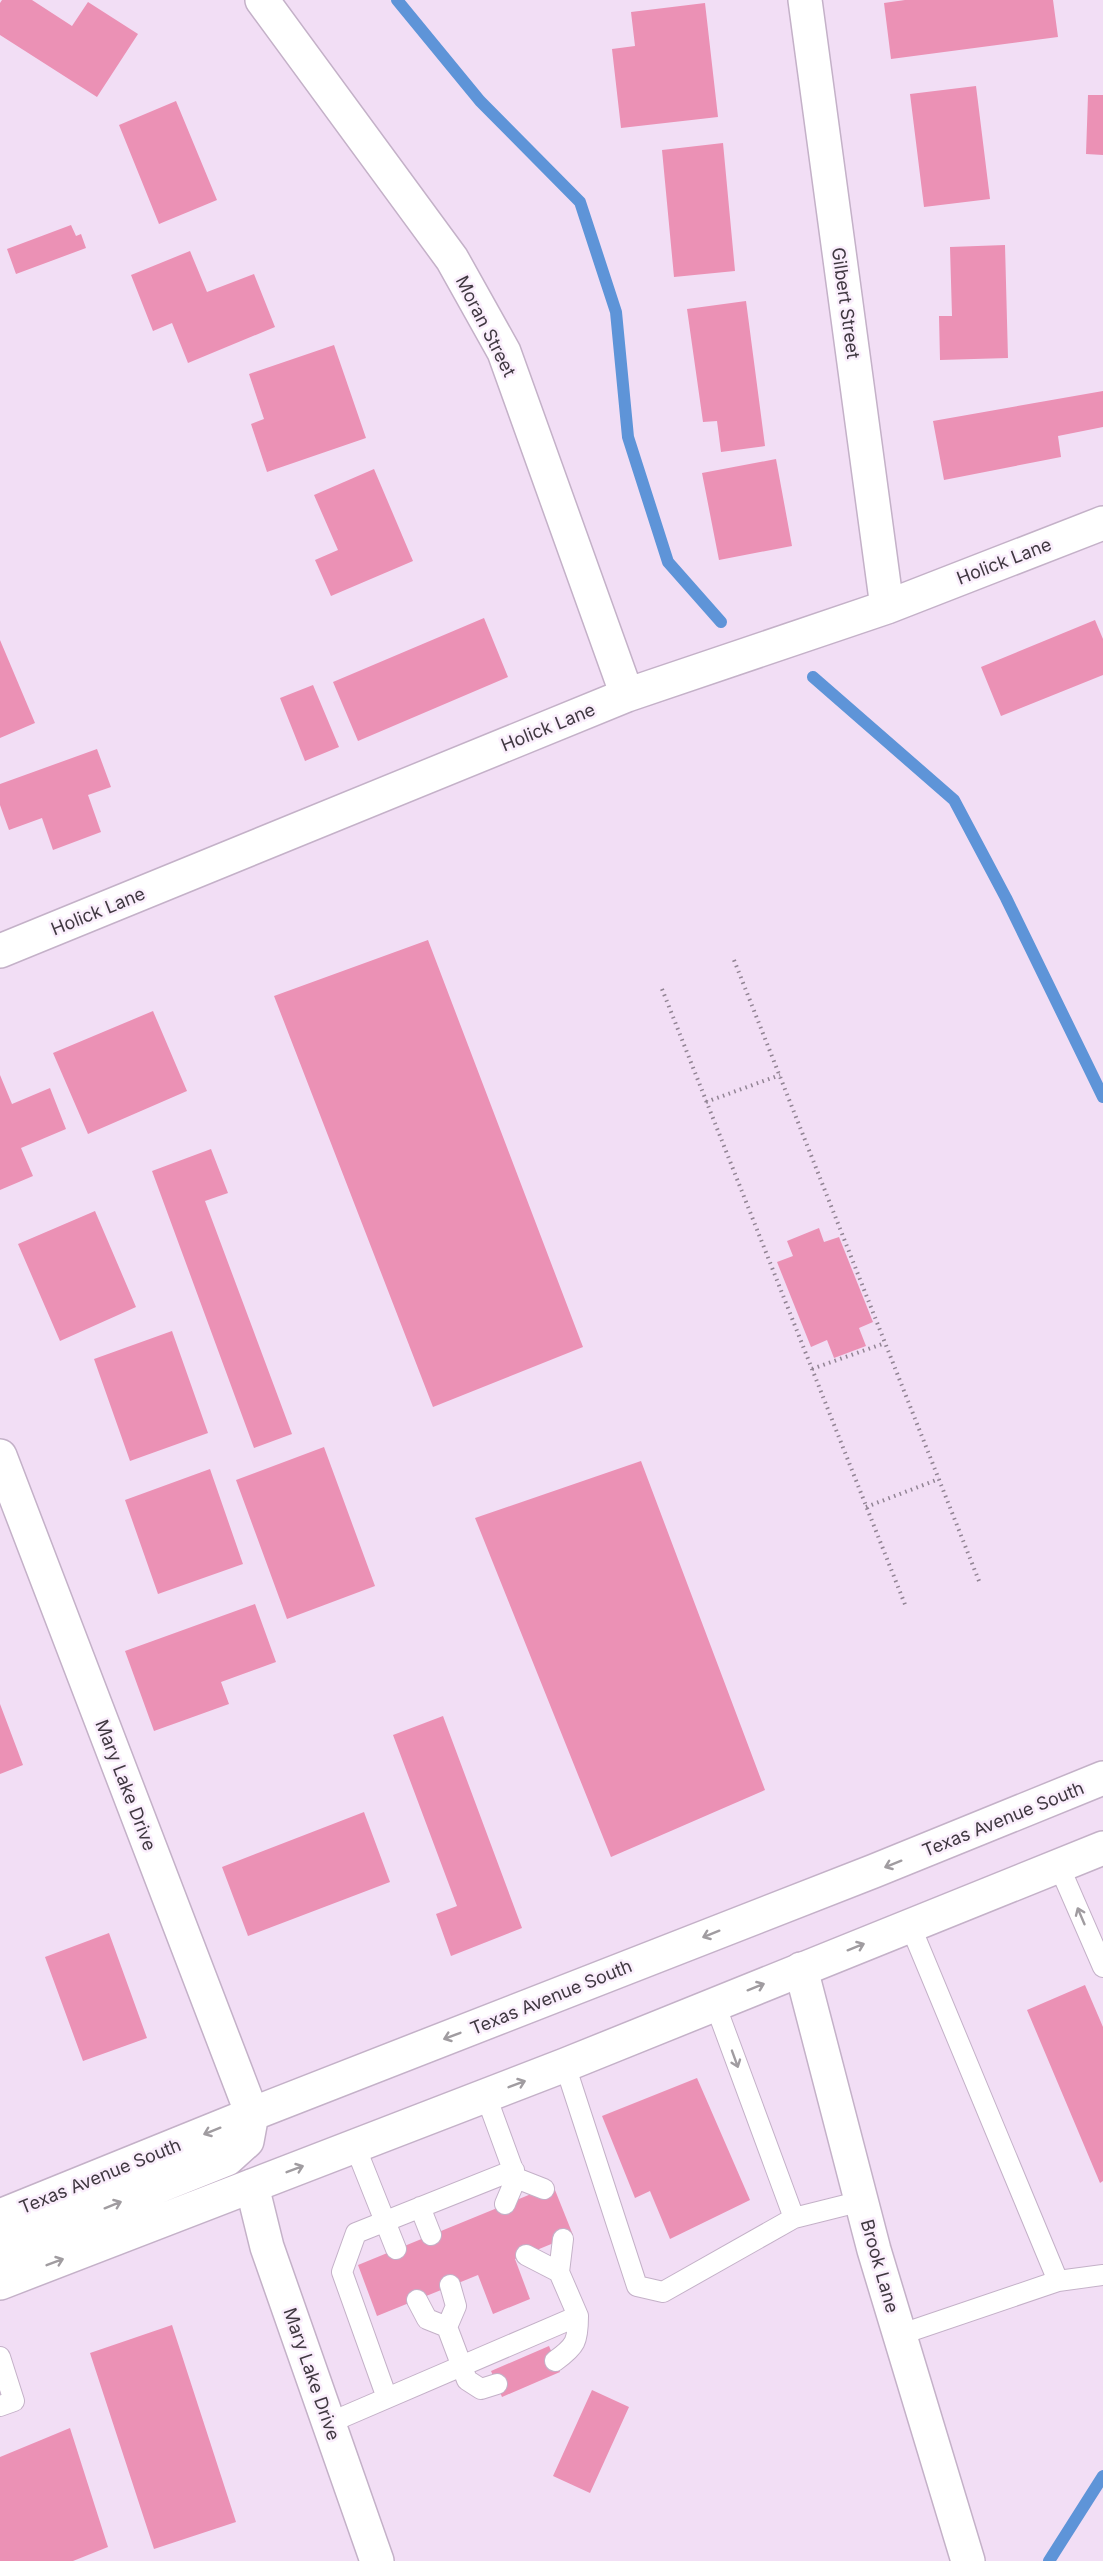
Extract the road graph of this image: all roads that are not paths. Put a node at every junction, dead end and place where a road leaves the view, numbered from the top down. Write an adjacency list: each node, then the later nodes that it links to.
1 (262, 0): 5 (street, Moran Street)
2 (806, 0): 4 (street, Gilbert Street)
3 (1103, 523): 4 (street, Holick Lane)
4 (887, 607): 5 (street, Holick Lane)
5 (627, 695): 6 (street, Holick Lane)
6 (0, 951)
7 (0, 1456): 17 (street, Mary Lake Drive)
8 (1103, 1778): 17 (street, Texas Avenue South, one-way to 17)
9 (1103, 1848): 10 (street)
10 (1059, 1866): 11 (street); 12 (lane, one-way to 10)
11 (910, 1925): 13 (street, one-way to 11); 35 (lane)
12 (1103, 1967)
13 (801, 1969): 14 (street, one-way to 13); 22 (street, Brook Lane)
14 (715, 2004): 15 (street); 26 (lane, one-way to 26)
15 (565, 2065): 16 (street, one-way to 15); 26 (lane)
16 (486, 2096): 18 (street); 19 (lane)
17 (252, 2114): 25 (street, Texas Avenue South, one-way to 25); 31 (street, one-way to 17)
18 (355, 2146): 20 (street, one-way to 18); 27 (lane)
19 (515, 2174): 21 (lane); 23 (lane); 24 (lane)
20 (252, 2186): 36 (street, one-way to 20); 48 (street, Mary Lake Drive)
21 (544, 2189)
22 (862, 2201): 26 (lane); 41 (street, Brook Lane)
23 (505, 2204)
24 (420, 2207): 27 (lane); 28 (lane)
25 (0, 2216)
26 (794, 2218)
27 (385, 2221): 30 (lane); 46 (lane)
28 (431, 2235)
29 (563, 2239): 33 (lane)
30 (396, 2249)
31 (0, 2250)
32 (526, 2254): 33 (lane)
33 (559, 2272): 39 (lane)
34 (1103, 2275): 35 (lane)
35 (1058, 2281): 41 (lane)
36 (0, 2283)
37 (450, 2286): 40 (lane)
38 (417, 2300): 40 (lane)
39 (578, 2316): 43 (lane); 44 (lane)
40 (447, 2327): 44 (lane)
41 (899, 2335): 50 (street, Brook Lane)
42 (0, 2357): 47 (lane)
43 (555, 2361)
44 (462, 2367): 45 (lane); 46 (lane)
45 (496, 2384)
46 (387, 2398): 48 (lane)
47 (0, 2406)
48 (328, 2423): 49 (street, Mary Lake Drive)
49 (377, 2561)
50 (968, 2561)

